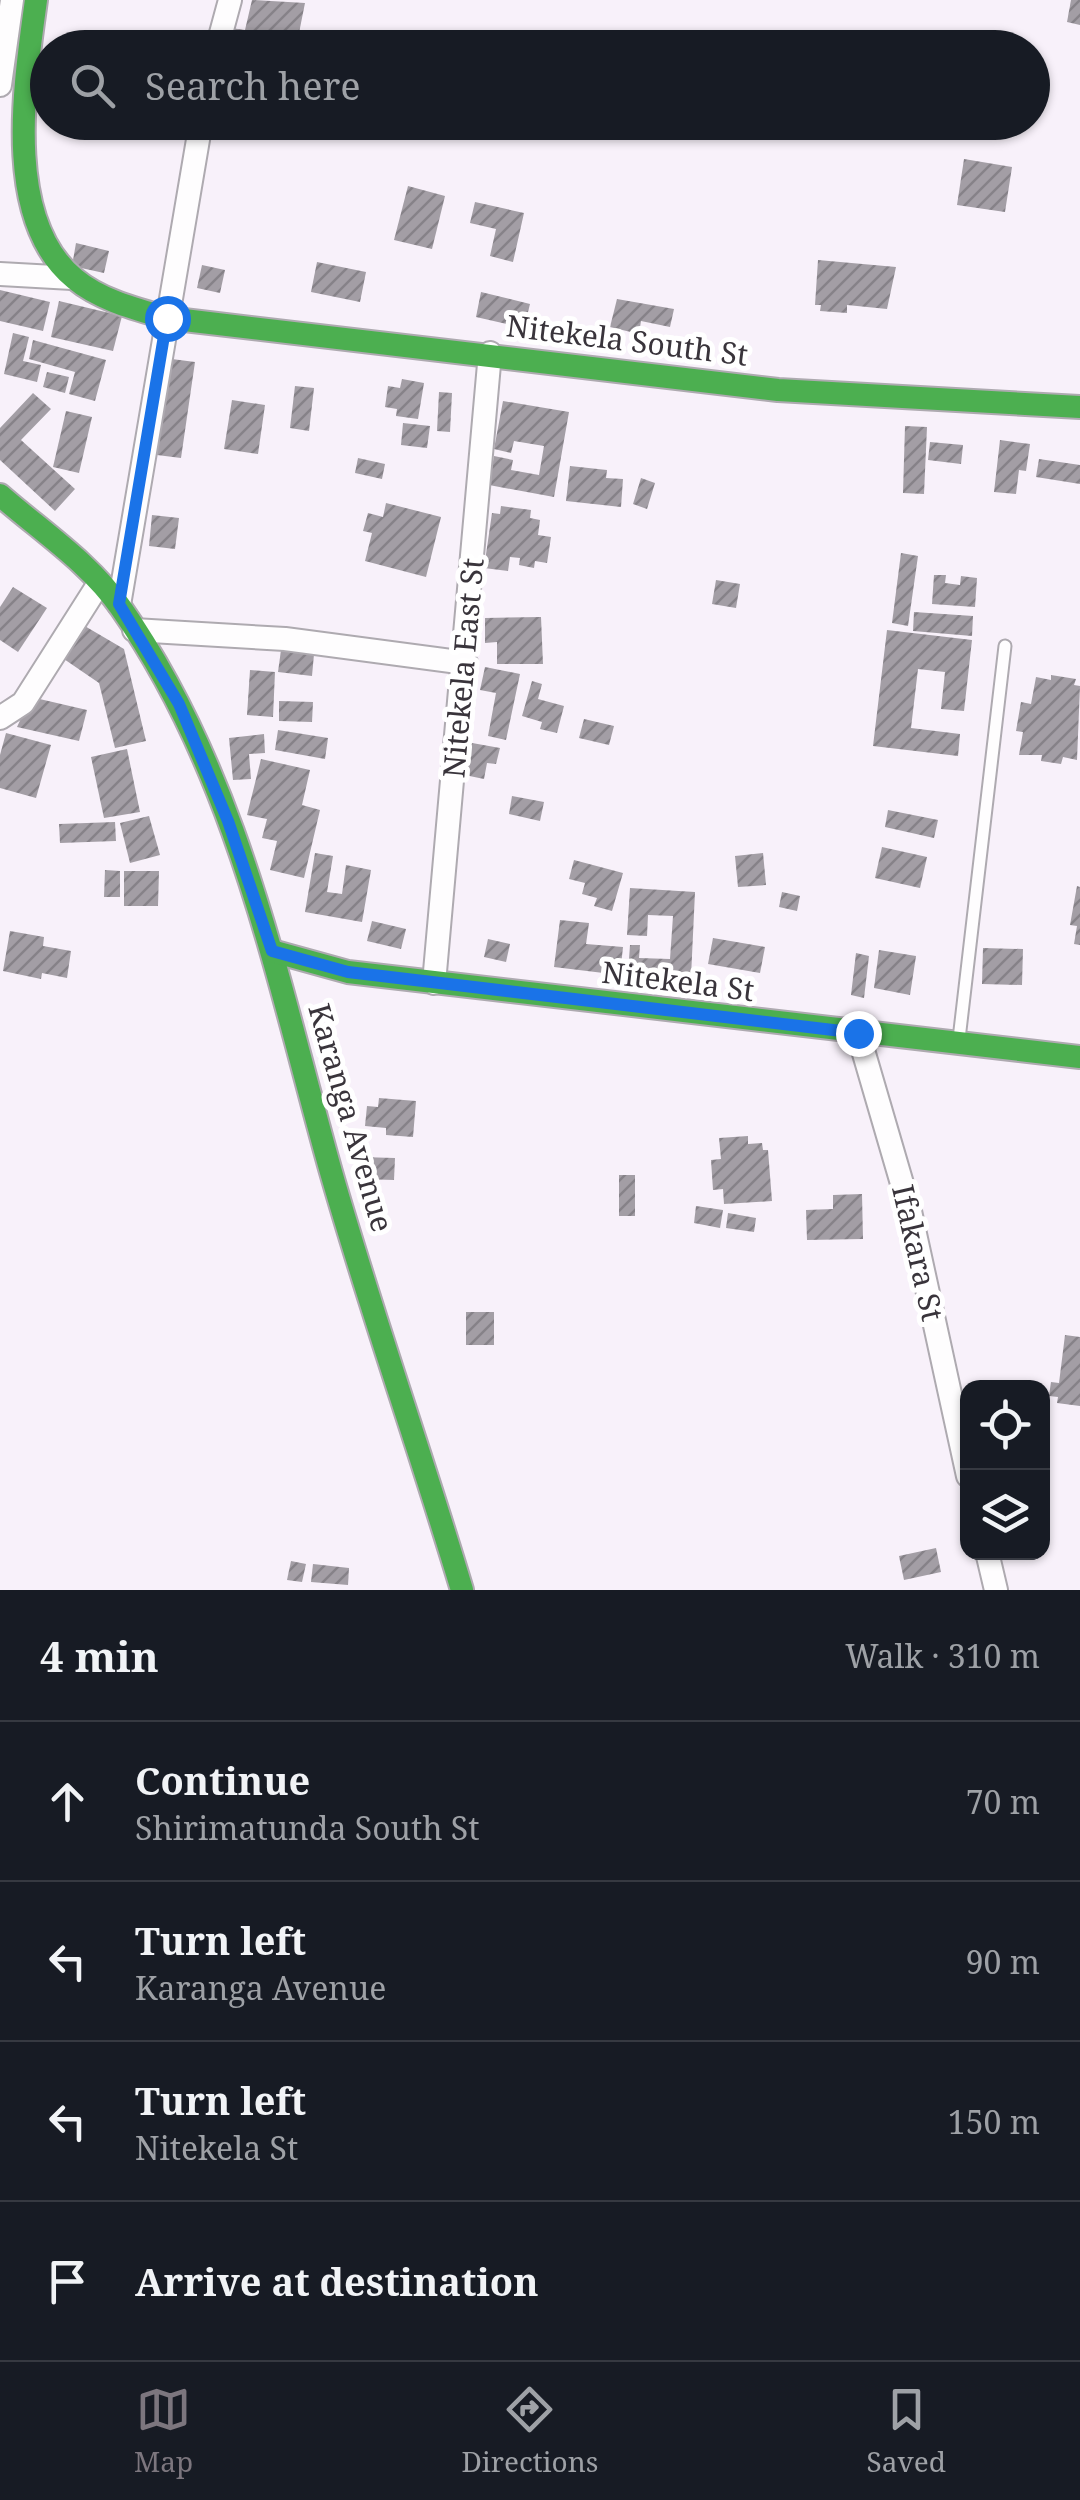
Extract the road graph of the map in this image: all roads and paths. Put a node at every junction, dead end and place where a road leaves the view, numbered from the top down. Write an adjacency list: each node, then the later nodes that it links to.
1 (12, 0): 7 (street)
2 (36, 0): 4 (street)
3 (230, 0): 5 (street)
4 (32, 30)
5 (221, 30)
6 (30, 46): 10 (street)
7 (0, 85)
8 (198, 140): 11 (street)
9 (0, 274): 10 (street)
10 (72, 278): 11 (street, Nitekela South St)
11 (167, 318): 12 (street, Nitekela South St); 16 (street)
12 (490, 353): 13 (street, Nitekela South St); 19 (street, Nitekela East St)
13 (1080, 407)
14 (0, 495): 15 (street, Karanga Avenue)
15 (98, 585): 16 (street, Karanga Avenue); 20 (street)
16 (119, 604): 17 (street, Karanga Avenue)
17 (134, 630): 19 (street); 21 (street, Karanga Avenue)
18 (1005, 646): 24 (lane)
19 (466, 663): 22 (street, Nitekela East St)
20 (0, 718)
21 (272, 951): 22 (street, Nitekela St); 28 (street, Karanga Avenue)
22 (434, 984): 23 (street, Nitekela St)
23 (858, 1033): 24 (street, Nitekela St); 26 (street, Ifakara St)
24 (958, 1043): 25 (street, Nitekela St)
25 (1080, 1056)
26 (967, 1470)
27 (988, 1560): 29 (street)
28 (462, 1590)
29 (996, 1590)

